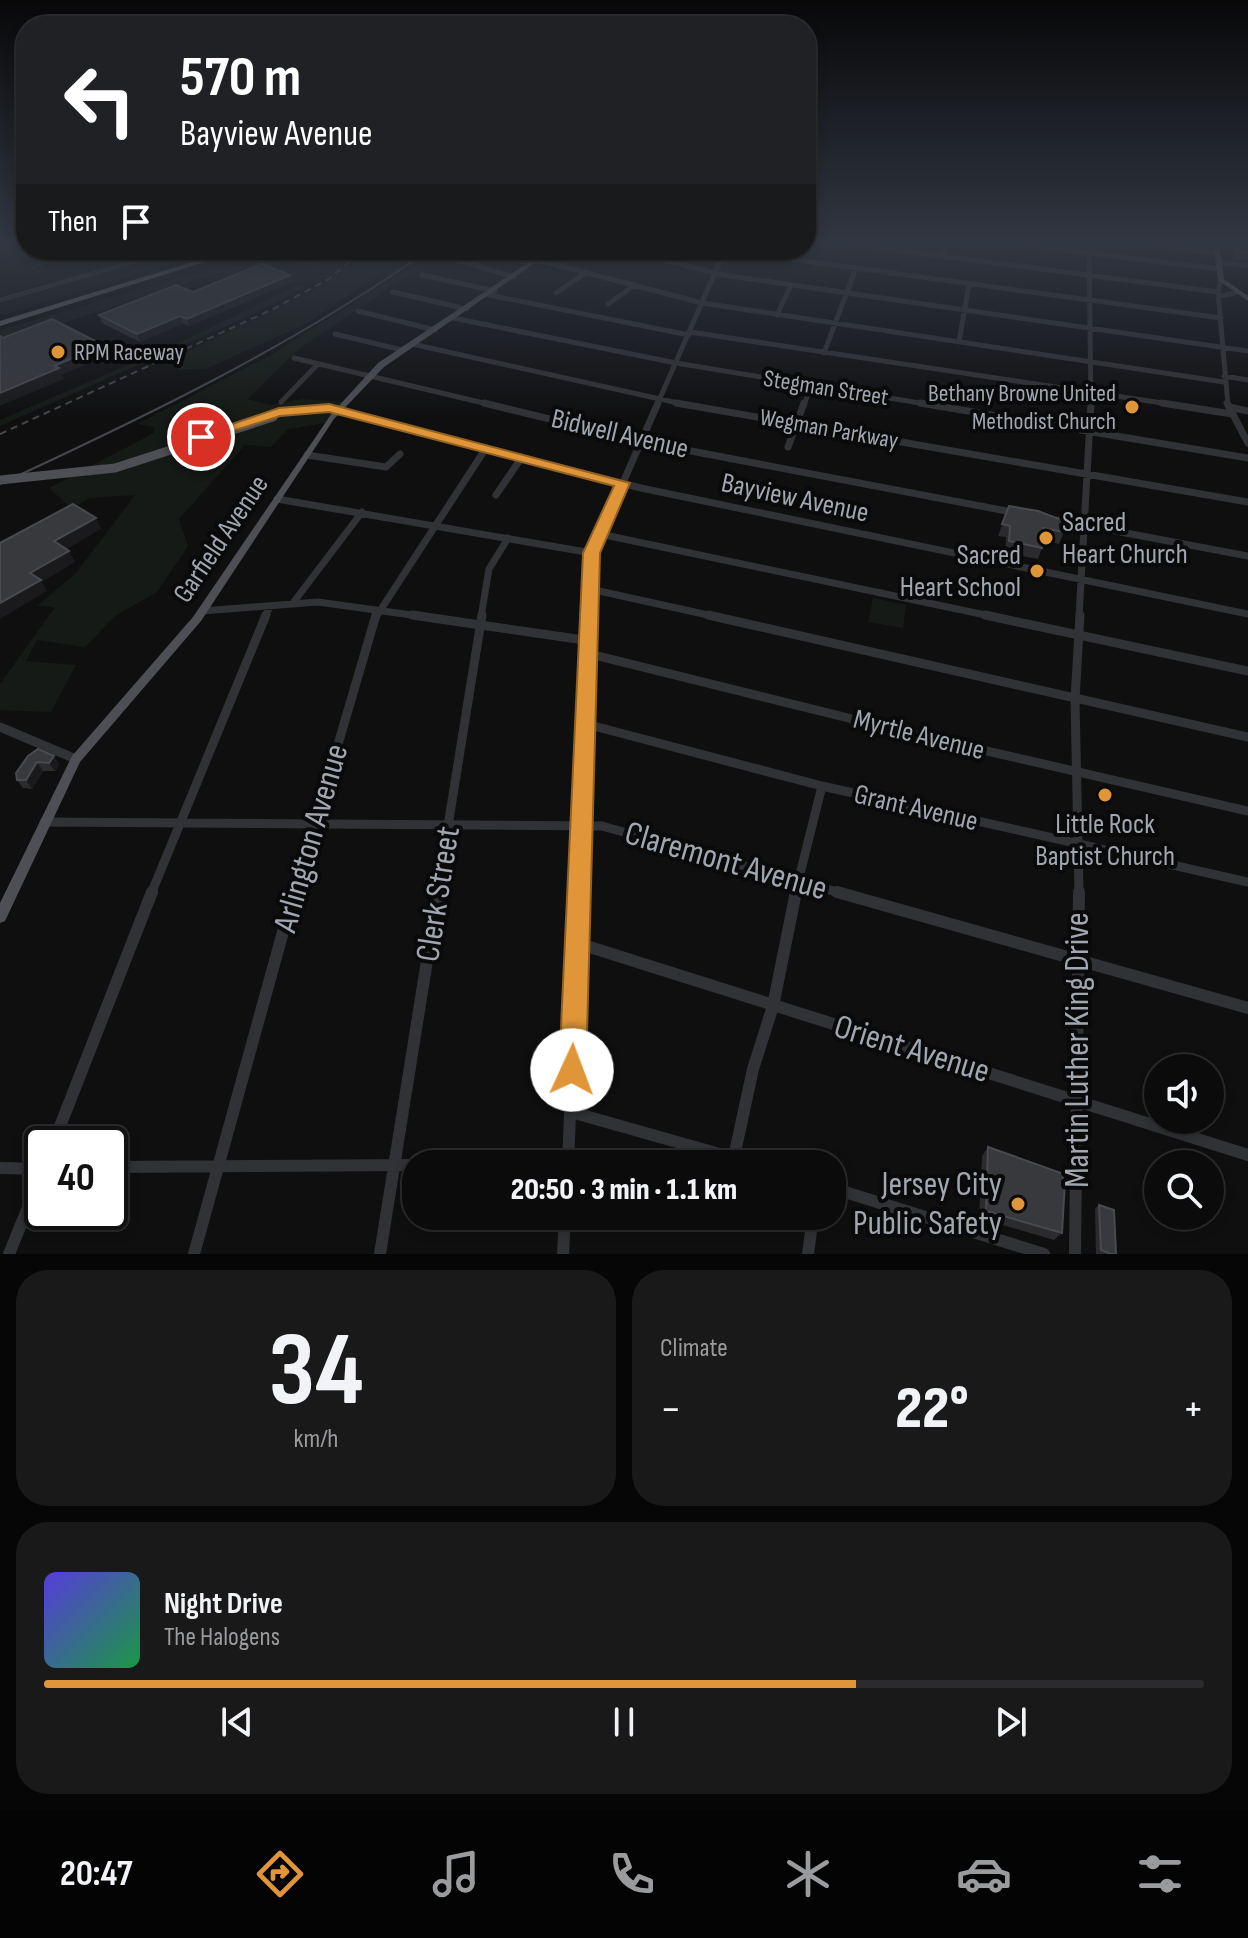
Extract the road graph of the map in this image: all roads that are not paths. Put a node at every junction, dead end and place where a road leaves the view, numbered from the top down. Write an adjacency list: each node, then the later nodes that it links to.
1 (71, 301): 23 (highway)
2 (74, 301): 23 (highway)
3 (430, 301): 17 (street)
4 (480, 301): 17 (main road, Garfield Avenue)
5 (529, 301): 27 (street)
6 (613, 301): 16 (street)
7 (693, 301): 15 (street)
8 (784, 301): 20 (street)
9 (844, 301): 24 (street)
10 (899, 301): 18 (street)
11 (966, 301): 18 (street)
12 (1089, 301): 25 (street, Martin Luther King Drive)
13 (1100, 301): 22 (street)
14 (1220, 301): 22 (street)
15 (702, 303): 20 (street); 27 (street)
16 (608, 304)
17 (467, 309): 21 (main road, Garfield Avenue)
18 (964, 310): 25 (street); 29 (street)
19 (358, 311): 26 (street)
20 (777, 315): 24 (street)
21 (453, 318): 26 (main road, Garfield Avenue); 37 (street, Stegman Street)
22 (1221, 318): 31 (street)
23 (0, 323)
24 (834, 323): 29 (street); 34 (street)
25 (1091, 328): 31 (street); 36 (street, Martin Luther King Drive)
26 (435, 330): 30 (main road, Garfield Avenue)
27 (690, 333): 34 (street); 37 (street)
28 (335, 334): 32 (street)
29 (959, 342): 36 (street)
30 (412, 344): 32 (main road, Garfield Avenue); 44 (street, Wegman Parkway)
31 (1222, 347): 33 (street); 40 (street)
32 (402, 350): 39 (main road, Garfield Avenue)
33 (1248, 351)
34 (824, 353): 43 (street)
35 (294, 358): 38 (street, Bidwell Avenue)
36 (1093, 362): 40 (street); 43 (street, Martin Luther King Drive)
37 (676, 363): 42 (street, Stegman Street); 44 (street)
38 (318, 364): 39 (street, Bidwell Avenue); 45 (street)
39 (370, 377): 46 (main road, Garfield Avenue); 51 (street, Bidwell Avenue)
40 (1224, 379): 41 (street); 47 (street)
41 (1248, 380)
42 (811, 386): 49 (street); 50 (street, Stegman Street)
43 (1091, 394): 47 (street); 50 (street, Martin Luther King Drive)
44 (660, 400): 49 (street, Wegman Parkway); 51 (street)
45 (281, 402)
46 (337, 411): 54 (street, Bayview Avenue); 56 (main road, Garfield Avenue); 60 (main road, Bayview Avenue, bridge)
47 (1231, 411): 48 (street); 52 (street)
48 (1248, 411)
49 (797, 424): 53 (street); 59 (street, Wegman Parkway)
50 (1089, 432): 58 (street, Stegman Street); 59 (street, Martin Luther King Drive)
51 (640, 440): 61 (street); 66 (street, Bidwell Avenue)
52 (1248, 443)
53 (788, 447)
54 (486, 448): 57 (street, Bayview Avenue); 68 (street, Arlington Avenue)
55 (400, 454): 56 (street)
56 (307, 455): 63 (main road, Garfield Avenue)
57 (522, 457): 61 (street, Bayview Avenue); 62 (street)
58 (1248, 458)
59 (1088, 473): 64 (street, Wegman Parkway); 69 (street, Martin Luther King Drive)
60 (0, 478)
61 (622, 483): 70 (street); 74 (street, Bayview Avenue)
62 (496, 495)
63 (277, 499): 65 (street); 79 (main road, Garfield Avenue)
64 (1248, 502)
65 (362, 512): 68 (street); 76 (street)
66 (1031, 515)
67 (1046, 518): 69 (street)
68 (435, 525): 71 (street); 78 (street, Arlington Avenue)
69 (1084, 525): 73 (street); 74 (street, Martin Luther King Drive)
70 (600, 534): 72 (street); 82 (street)
71 (508, 538): 72 (street); 81 (street, Clerk Street)
72 (592, 553): 75 (street)
73 (1248, 556)
74 (1081, 579): 80 (street, Bayview Avenue); 82 (street, Martin Luther King Drive)
75 (590, 589): 83 (street); 86 (street)
76 (293, 603): 77 (street); 78 (street)
77 (270, 606): 79 (street); 95 (street)
78 (378, 610): 81 (street); 96 (street, Arlington Avenue)
79 (203, 611): 90 (main road, Garfield Avenue)
80 (1248, 614)
81 (480, 625): 83 (street); 97 (street, Clerk Street)
82 (1079, 635): 85 (street); 86 (street, Martin Luther King Drive)
83 (591, 641): 84 (street)
84 (590, 654): 87 (street); 91 (street, Myrtle Avenue)
85 (1248, 671)
86 (1075, 699): 89 (street); 91 (street, Martin Luther King Drive)
87 (586, 724): 92 (street, Grant Avenue); 98 (street)
88 (0, 727): 90 (street)
89 (1248, 737)
90 (76, 759): 94 (main road, Garfield Avenue)
91 (1074, 771): 93 (street, Myrtle Avenue); 99 (street, Martin Luther King Drive)
92 (822, 786): 99 (street, Grant Avenue); 100 (street)
93 (1248, 811)
94 (44, 822): 95 (street, Claremont Avenue); 102 (main road, Garfield Avenue)
95 (180, 823): 96 (street, Claremont Avenue); 109 (street)
96 (315, 823): 97 (street, Claremont Avenue); 114 (street, Arlington Avenue)
97 (450, 824): 98 (street, Claremont Avenue); 115 (street, Clerk Street)
98 (583, 824): 100 (street, Claremont Avenue); 103 (street)
99 (1076, 846): 101 (street, Grant Avenue); 104 (street, Martin Luther King Drive)
100 (799, 882): 104 (street, Claremont Avenue); 105 (street)
101 (1248, 882)
102 (0, 917)
103 (577, 943): 105 (street, Orient Avenue); 108 (street)
104 (1080, 963): 106 (street, Claremont Avenue); 107 (street, Martin Luther King Drive)
105 (773, 1006): 107 (street, Orient Avenue); 112 (street)
106 (1248, 1008)
107 (1079, 1100): 113 (street, Orient Avenue); 130 (street, Martin Luther King Drive)
108 (571, 1112): 110 (street); 111 (street)
109 (60, 1126)
110 (569, 1150)
111 (709, 1150)
112 (736, 1150)
113 (1248, 1155)
114 (220, 1165): 115 (street); 117 (street); 125 (street, Arlington Avenue)
115 (394, 1165): 116 (street); 126 (street, Clerk Street)
116 (402, 1165)
117 (128, 1167)
118 (0, 1168): 119 (street)
119 (24, 1170)
120 (846, 1192): 129 (street)
121 (24, 1216): 124 (street)
122 (564, 1230): 127 (street)
123 (811, 1230): 128 (street)
124 (9, 1254)
125 (194, 1254)
126 (380, 1254)
127 (563, 1254)
128 (808, 1254)
129 (1044, 1254)
130 (1075, 1254)

